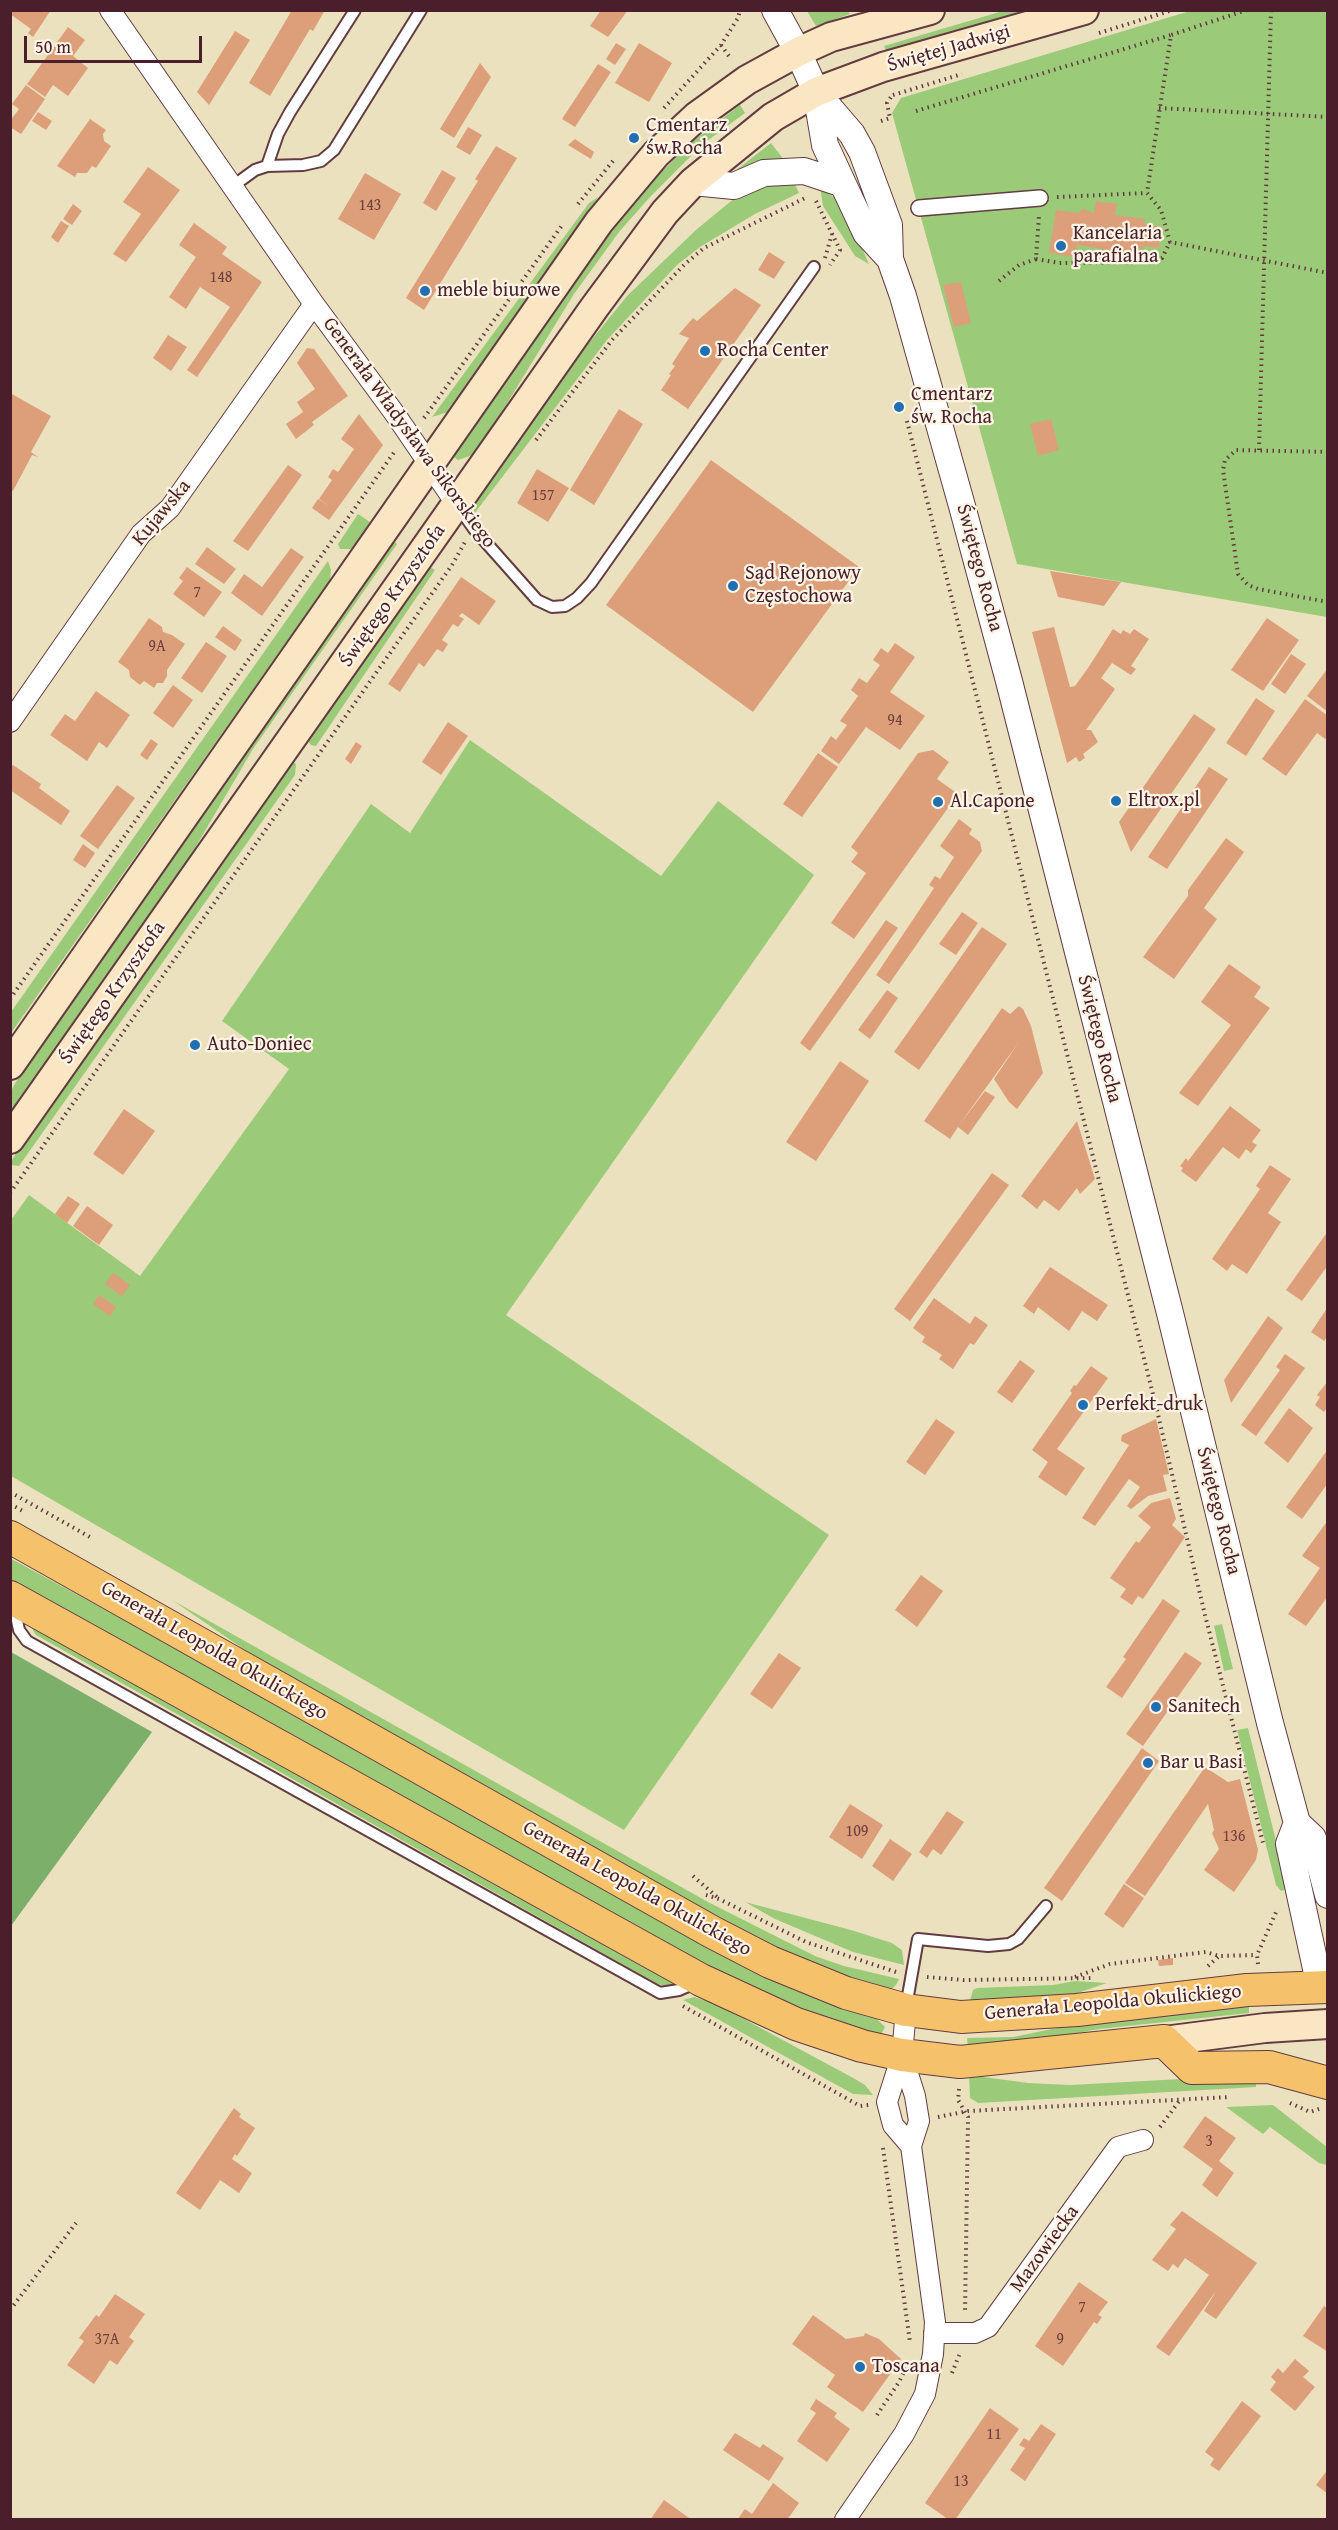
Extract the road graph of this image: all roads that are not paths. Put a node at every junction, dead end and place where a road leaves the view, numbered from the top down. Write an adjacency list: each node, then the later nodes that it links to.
1 (110, 10): 12 (street, Generała Władysława Sikorskiego)
2 (355, 10): 9 (lane)
3 (420, 10): 9 (lane)
4 (776, 10): 7 (street, Świętego Rocha)
5 (930, 10): 7 (main road)
6 (1084, 10): 8 (main road, Świętej Jadwigi)
7 (798, 52): 8 (street, Świętego Rocha); 18 (main road)
8 (816, 92): 10 (main road, Świętego Krzysztofa); 11 (street, Świętego Rocha); 15 (street, Świętego Rocha)
9 (267, 166): 12 (lane)
10 (693, 182): 11 (street); 19 (main road, Świętego Krzysztofa)
11 (843, 184): 15 (street, Świętego Rocha)
12 (232, 186): 17 (street, Generała Władysława Sikorskiego)
13 (1040, 198): 14 (street)
14 (919, 208)
15 (890, 259): 25 (street, Świętego Rocha)
16 (814, 267): 19 (lane, Generała Władysława Sikorskiego)
17 (314, 304): 18 (street, Generała Władysława Sikorskiego); 20 (street, Kujawska)
18 (429, 464): 19 (street, Generała Władysława Sikorskiego); 21 (main road)
19 (457, 505): 22 (main road, Świętego Krzysztofa)
20 (10, 722)
21 (10, 1065)
22 (10, 1139)
23 (11, 1537): 31 (main road, Generała Leopolda Okulickiego)
24 (11, 1597): 29 (main road, Generała Leopolda Okulickiego); 29 (lane)
25 (1297, 1822): 26 (street, Świętego Rocha); 30 (street, Świętego Rocha)
26 (1324, 1866): 27 (street, Świętego Rocha)
27 (1328, 1895)
28 (1046, 1906): 31 (lane)
29 (701, 1980): 34 (main road, Generała Leopolda Okulickiego)
30 (1324, 1987): 31 (main road, Generała Leopolda Okulickiego); 32 (main road, Świętego Rocha)
31 (906, 2010): 34 (street)
32 (1328, 2022): 33 (main road, Generała Leopolda Okulickiego)
33 (1164, 2041): 34 (main road, Generała Leopolda Okulickiego); 35 (main road)
34 (902, 2055): 37 (street); 37 (street)
35 (1328, 2083)
36 (1143, 2140): 38 (street, Mazowiecka)
37 (911, 2145): 38 (street)
38 (934, 2333): 39 (street)
39 (845, 2520)

